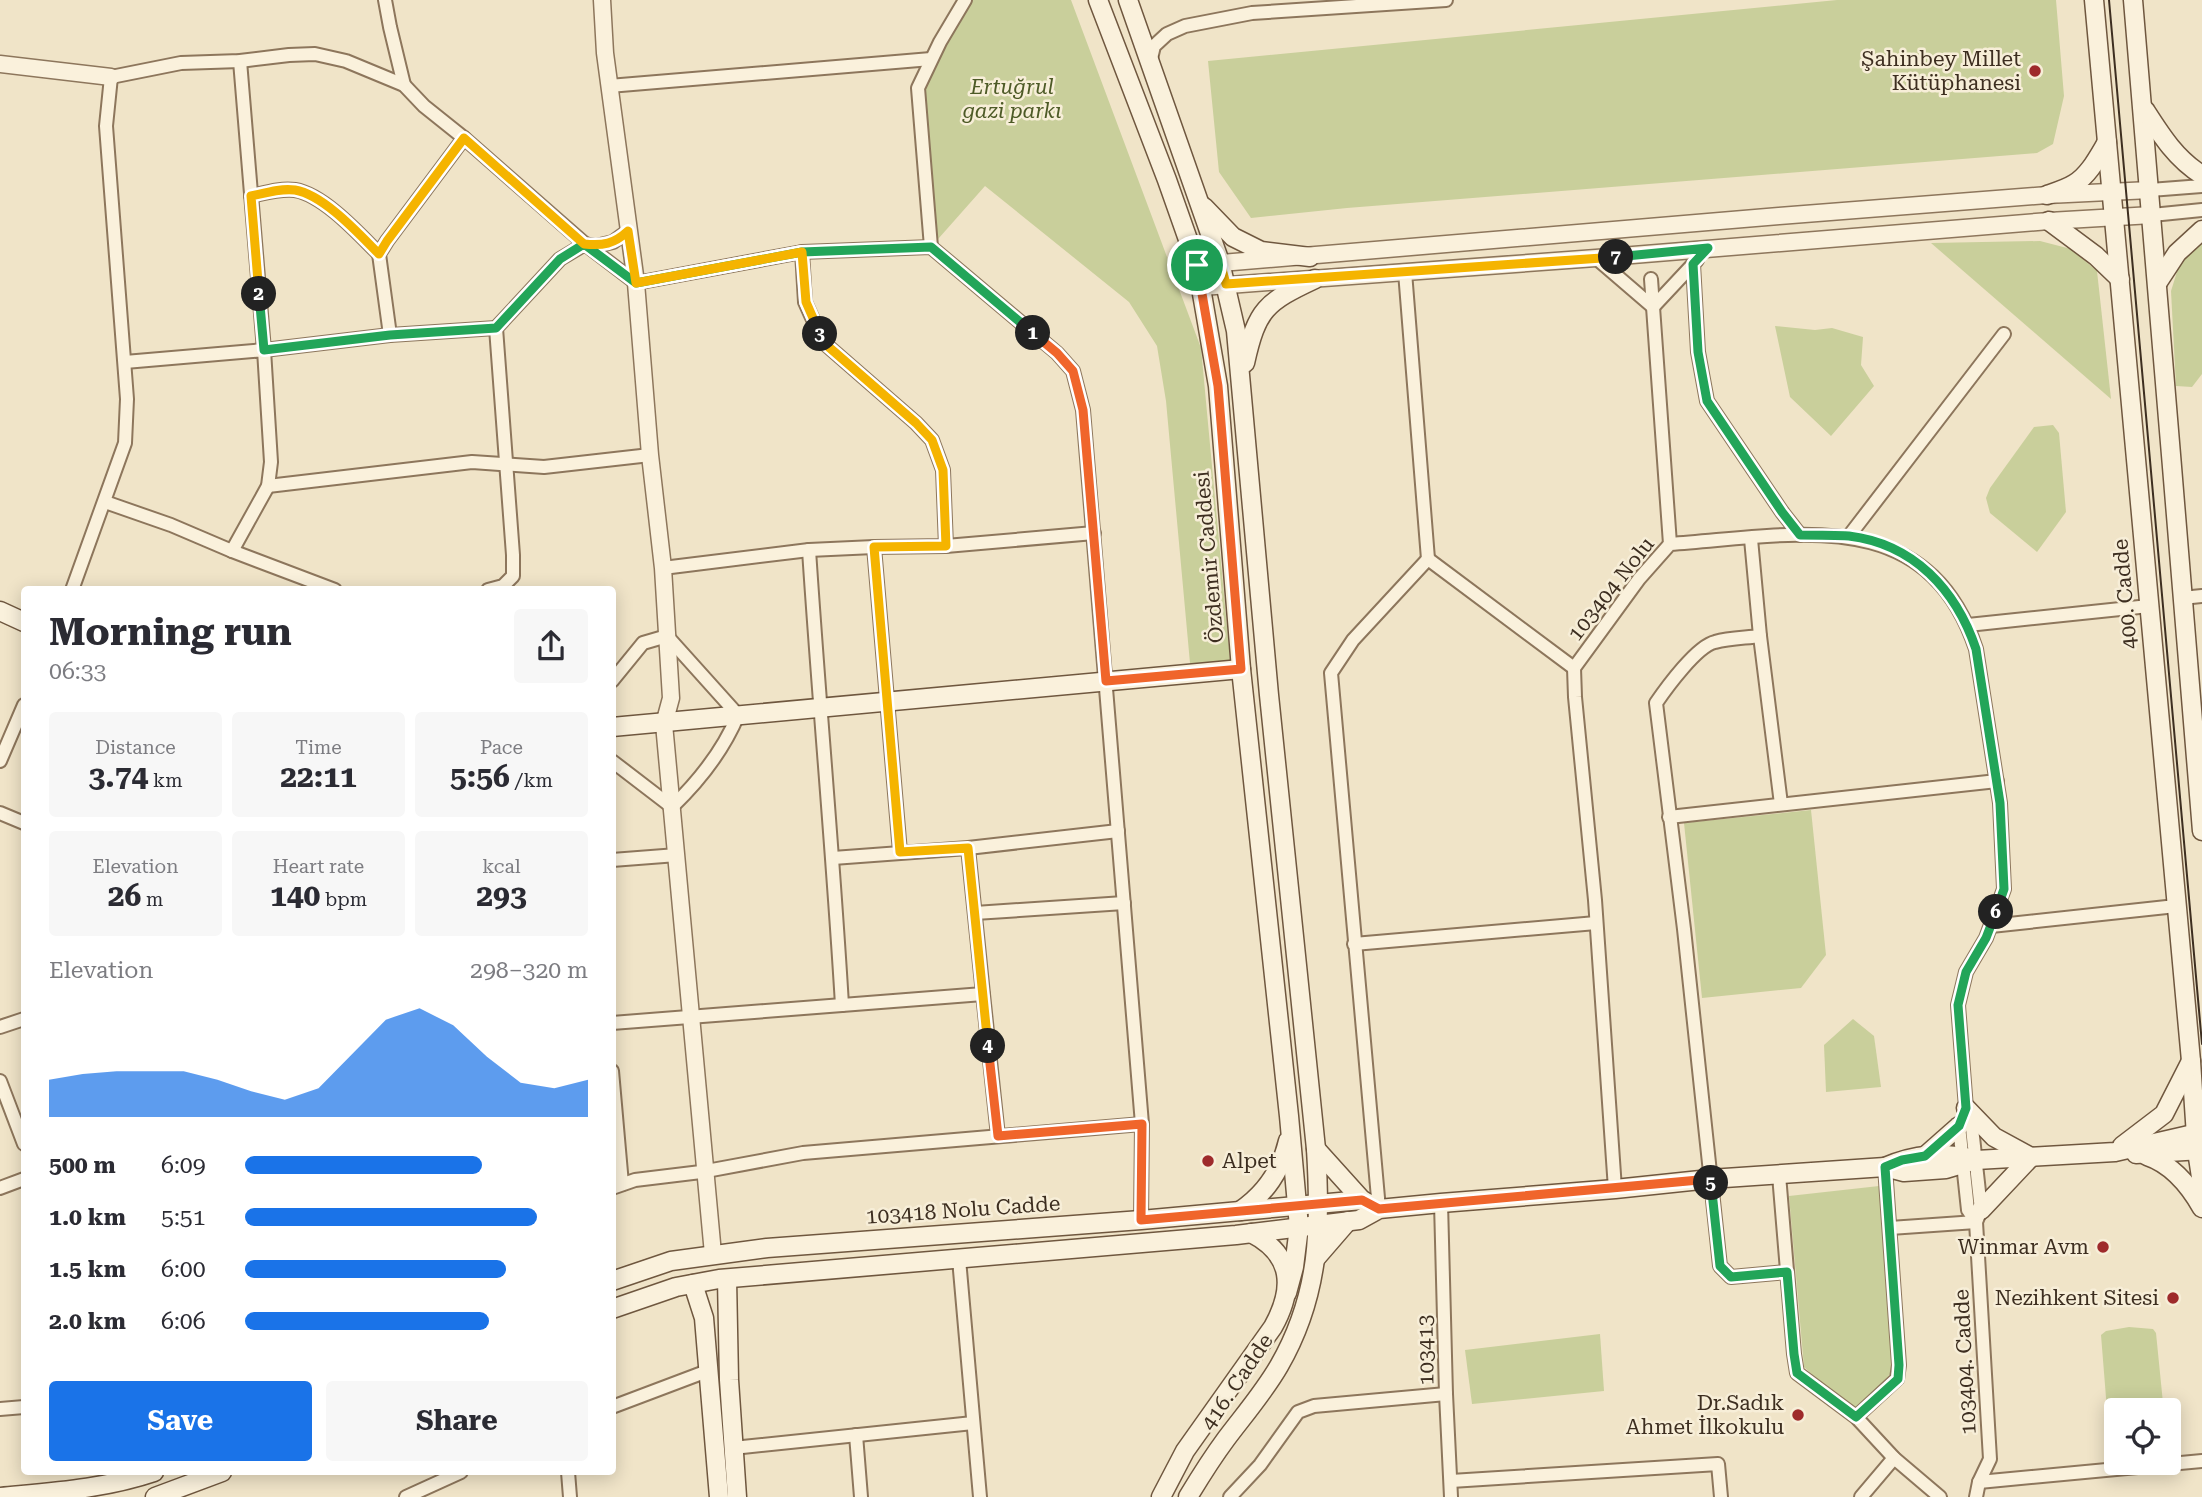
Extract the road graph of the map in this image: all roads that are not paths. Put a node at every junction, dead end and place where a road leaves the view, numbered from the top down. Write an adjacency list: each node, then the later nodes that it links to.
1 (386, 0): 14 (street)
2 (602, 0): 15 (street)
3 (965, 0): 9 (street)
4 (1098, 0): 41 (main road, Özdemir Caddesi)
5 (1128, 0): 11 (main road)
6 (1446, 0): 11 (street)
7 (2094, 0): 18 (main road, 400. Cadde)
8 (2133, 0): 16 (main road)
9 (931, 59): 15 (street); 33 (street)
10 (240, 61): 13 (street); 14 (street); 24 (street)
11 (1150, 63): 25 (main road)
12 (0, 64): 13 (street)
13 (111, 77): 55 (street)
14 (404, 85): 17 (street)
15 (609, 86): 31 (street)
16 (2142, 105): 19 (main road); 21 (main road)
17 (464, 138): 32 (street); 36 (street)
18 (2107, 142): 22 (main road, 400. Cadde); 23 (main road)
19 (2202, 175)
20 (2202, 186): 21 (street)
21 (2150, 190): 22 (street); 27 (main road)
22 (2112, 192): 23 (street); 28 (main road, 400. Cadde)
23 (2047, 195): 37 (street)
24 (251, 196): 36 (street); 54 (street)
25 (1199, 201): 37 (main road); 39 (main road)
26 (2202, 210): 27 (street)
27 (2152, 215): 28 (street); 46 (main road)
28 (2114, 217): 29 (street); 45 (main road, 400. Cadde)
29 (2049, 221): 34 (street); 45 (main road)
30 (2202, 230): 46 (main road)
31 (628, 231): 32 (street); 47 (street)
32 (584, 244): 47 (street); 51 (street)
33 (931, 247): 35 (street); 61 (street)
34 (1708, 248): 38 (street); 40 (street)
35 (802, 252): 47 (street); 66 (street)
36 (379, 254): 53 (street)
37 (1310, 257): 39 (street)
38 (1596, 258): 42 (street); 50 (street)
39 (1220, 262): 41 (street); 48 (main road)
40 (1693, 264): 50 (street); 62 (street)
41 (1197, 265): 49 (main road, Özdemir Caddesi)
42 (1405, 272): 43 (street); 70 (street)
43 (1315, 279): 48 (street); 56 (main road)
44 (1651, 279): 50 (street)
45 (2120, 279): 77 (main road, 400. Cadde)
46 (2158, 282): 76 (main road)
47 (636, 283): 57 (street)
48 (1226, 284): 49 (street); 56 (main road)
49 (1202, 287): 84 (main road, Özdemir Caddesi)
50 (1653, 307): 65 (street)
51 (496, 328): 53 (street); 58 (street)
52 (2004, 334): 63 (street)
53 (390, 335): 54 (street)
54 (264, 350): 55 (street); 59 (street)
55 (125, 362): 60 (street)
56 (1242, 376): 129 (main road)
57 (650, 455): 58 (street); 71 (street)
58 (506, 463): 59 (street); 74 (street)
59 (268, 486): 69 (street)
60 (105, 502): 69 (street); 72 (street)
61 (1094, 533): 66 (street); 86 (street)
62 (1800, 535): 63 (street, 103404 Nolu); 64 (street, 103404 Nolu)
63 (1849, 536): 80 (street, 103404 Nolu)
64 (1751, 538): 65 (street, 103404 Nolu); 82 (street)
65 (1670, 544): 83 (street, 103404 Nolu)
66 (946, 546): 67 (street)
67 (874, 547): 68 (street); 87 (street)
68 (809, 550): 71 (street); 88 (street)
69 (232, 551): 73 (street)
70 (1428, 559): 83 (street); 113 (street)
71 (663, 568): 81 (street)
72 (74, 586)
73 (324, 586)
74 (503, 586)
75 (2202, 596): 76 (street)
76 (2182, 598): 102 (main road)
77 (2148, 606): 80 (street); 109 (main road, 400. Cadde)
78 (0, 611): 79 (main road)
79 (21, 621)
80 (1968, 625): 95 (street, 103404 Nolu)
81 (667, 636): 85 (street); 90 (street); 91 (street)
82 (1760, 636): 96 (street); 99 (street)
83 (1574, 668): 111 (street, 103404 Nolu)
84 (1241, 669): 86 (main road); 123 (main road, Özdemir Caddesi)
85 (616, 676)
86 (1106, 681): 87 (main road); 101 (street)
87 (887, 702): 88 (main road); 104 (street)
88 (820, 709): 90 (main road); 106 (street)
89 (21, 712): 93 (street)
90 (738, 715): 91 (main road); 97 (street)
91 (664, 724): 92 (main road); 97 (street)
92 (616, 727)
93 (0, 761)
94 (616, 764): 97 (street)
95 (1997, 781): 96 (street); 112 (street, 103404 Nolu)
96 (1781, 804): 99 (street)
97 (672, 807): 105 (street)
98 (0, 813): 100 (street)
99 (1669, 817): 140 (street)
100 (21, 822)
101 (1118, 831): 103 (street); 108 (street)
102 (2202, 831)
103 (968, 848): 104 (street); 110 (street)
104 (900, 852): 106 (street)
105 (677, 855): 107 (street); 116 (street)
106 (833, 858): 115 (street)
107 (616, 860)
108 (1124, 903): 110 (street); 124 (street)
109 (2176, 906): 112 (street); 120 (main road, 400. Cadde)
110 (975, 914): 114 (street)
111 (1596, 923): 113 (street); 145 (street, 103404 Nolu)
112 (1991, 926): 122 (street, 103404 Nolu)
113 (1354, 944): 151 (street)
114 (983, 994): 115 (street); 128 (street)
115 (842, 1005): 116 (street)
116 (692, 1016): 118 (street); 138 (street)
117 (21, 1019): 119 (street)
118 (616, 1023)
119 (0, 1027)
120 (2191, 1061): 126 (main road, 400. Cadde); 131 (main road)
121 (0, 1082): 127 (street)
122 (1966, 1108): 125 (street, 103404. Cadde); 134 (main road); 135 (street, 103404. Cadde)
123 (1289, 1116): 149 (main road, Özdemir Caddesi); 152 (main road)
124 (1142, 1124): 128 (street); 154 (street)
125 (1959, 1126): 133 (main road); 135 (street, 103404. Cadde)
126 (2199, 1132): 130 (main road, 400. Cadde); 131 (main road)
127 (21, 1136)
128 (998, 1136): 138 (street)
129 (1316, 1149): 146 (main road); 147 (main road)
130 (2199, 1151): 132 (main road); 142 (main road, 400. Cadde)
131 (2115, 1152): 132 (main road); 134 (main road)
132 (2143, 1155): 150 (main road)
133 (1925, 1156): 135 (main road); 137 (main road)
134 (2031, 1157): 135 (main road); 153 (main road)
135 (1968, 1160): 137 (main road); 153 (street, 103404. Cadde)
136 (616, 1163): 143 (street)
137 (1885, 1167): 139 (main road); 158 (street)
138 (707, 1171): 143 (street); 160 (street)
139 (1779, 1175): 140 (main road); 163 (street)
140 (1710, 1179): 145 (main road); 163 (street)
141 (21, 1180): 144 (street)
142 (2202, 1184)
143 (617, 1186)
144 (0, 1188)
145 (1615, 1189): 148 (main road)
146 (1362, 1200): 147 (main road, 103418 Nolu Cadde); 151 (main road)
147 (1320, 1203): 149 (main road, 103418 Nolu Cadde); 156 (main road, 416. Cadde)
148 (1441, 1203): 151 (main road); 170 (street, 103413)
149 (1297, 1205): 152 (main road, 103418 Nolu Cadde); 157 (main road, Özdemir Caddesi)
150 (2202, 1208)
151 (1379, 1209): 155 (main road)
152 (1238, 1211): 154 (main road, 103418 Nolu Cadde)
153 (1978, 1216): 158 (street); 185 (street, 103404. Cadde)
154 (1141, 1220): 160 (main road, 103418 Nolu Cadde)
155 (1348, 1222): 156 (main road); 161 (main road)
156 (1318, 1226): 157 (main road); 161 (main road, 416. Cadde)
157 (1299, 1227): 159 (main road); 167 (main road, Özdemir Caddesi)
158 (1890, 1227): 174 (street)
159 (1251, 1233): 162 (main road); 167 (main road)
160 (713, 1254): 165 (main road, 103418 Nolu Cadde)
161 (1316, 1258): 195 (main road, 416. Cadde)
162 (959, 1259): 164 (main road); 175 (street)
163 (1787, 1272): 174 (street)
164 (727, 1279): 166 (main road); 177 (main road)
165 (616, 1280)
166 (693, 1284): 168 (main road); 169 (main road)
167 (1287, 1293): 194 (main road, Özdemir Caddesi)
168 (616, 1308)
169 (710, 1370): 171 (street); 190 (main road)
170 (1446, 1394): 184 (street, 103413); 196 (street)
171 (616, 1405)
172 (21, 1407): 173 (street)
173 (0, 1409)
174 (1856, 1417): 178 (street)
175 (973, 1423): 176 (street); 193 (street)
176 (856, 1435): 177 (street); 192 (street)
177 (733, 1448): 191 (main road)
178 (1894, 1458): 199 (street); 200 (street)
179 (2202, 1461): 185 (street)
180 (144, 1475): 186 (main road)
181 (214, 1475): 187 (main road)
182 (454, 1475): 188 (street)
183 (568, 1475): 189 (street)
184 (1451, 1481): 197 (street, 103413); 198 (street)
185 (1979, 1482): 201 (street, 103404. Cadde)
186 (0, 1497)
187 (155, 1497)
188 (406, 1497)
189 (570, 1497)
190 (719, 1497)
191 (737, 1497)
192 (861, 1497)
193 (979, 1497)
194 (1161, 1497)
195 (1188, 1497)
196 (1230, 1497)
197 (1451, 1497)
198 (1721, 1497)
199 (1861, 1497)
200 (1940, 1497)
201 (1976, 1497)

